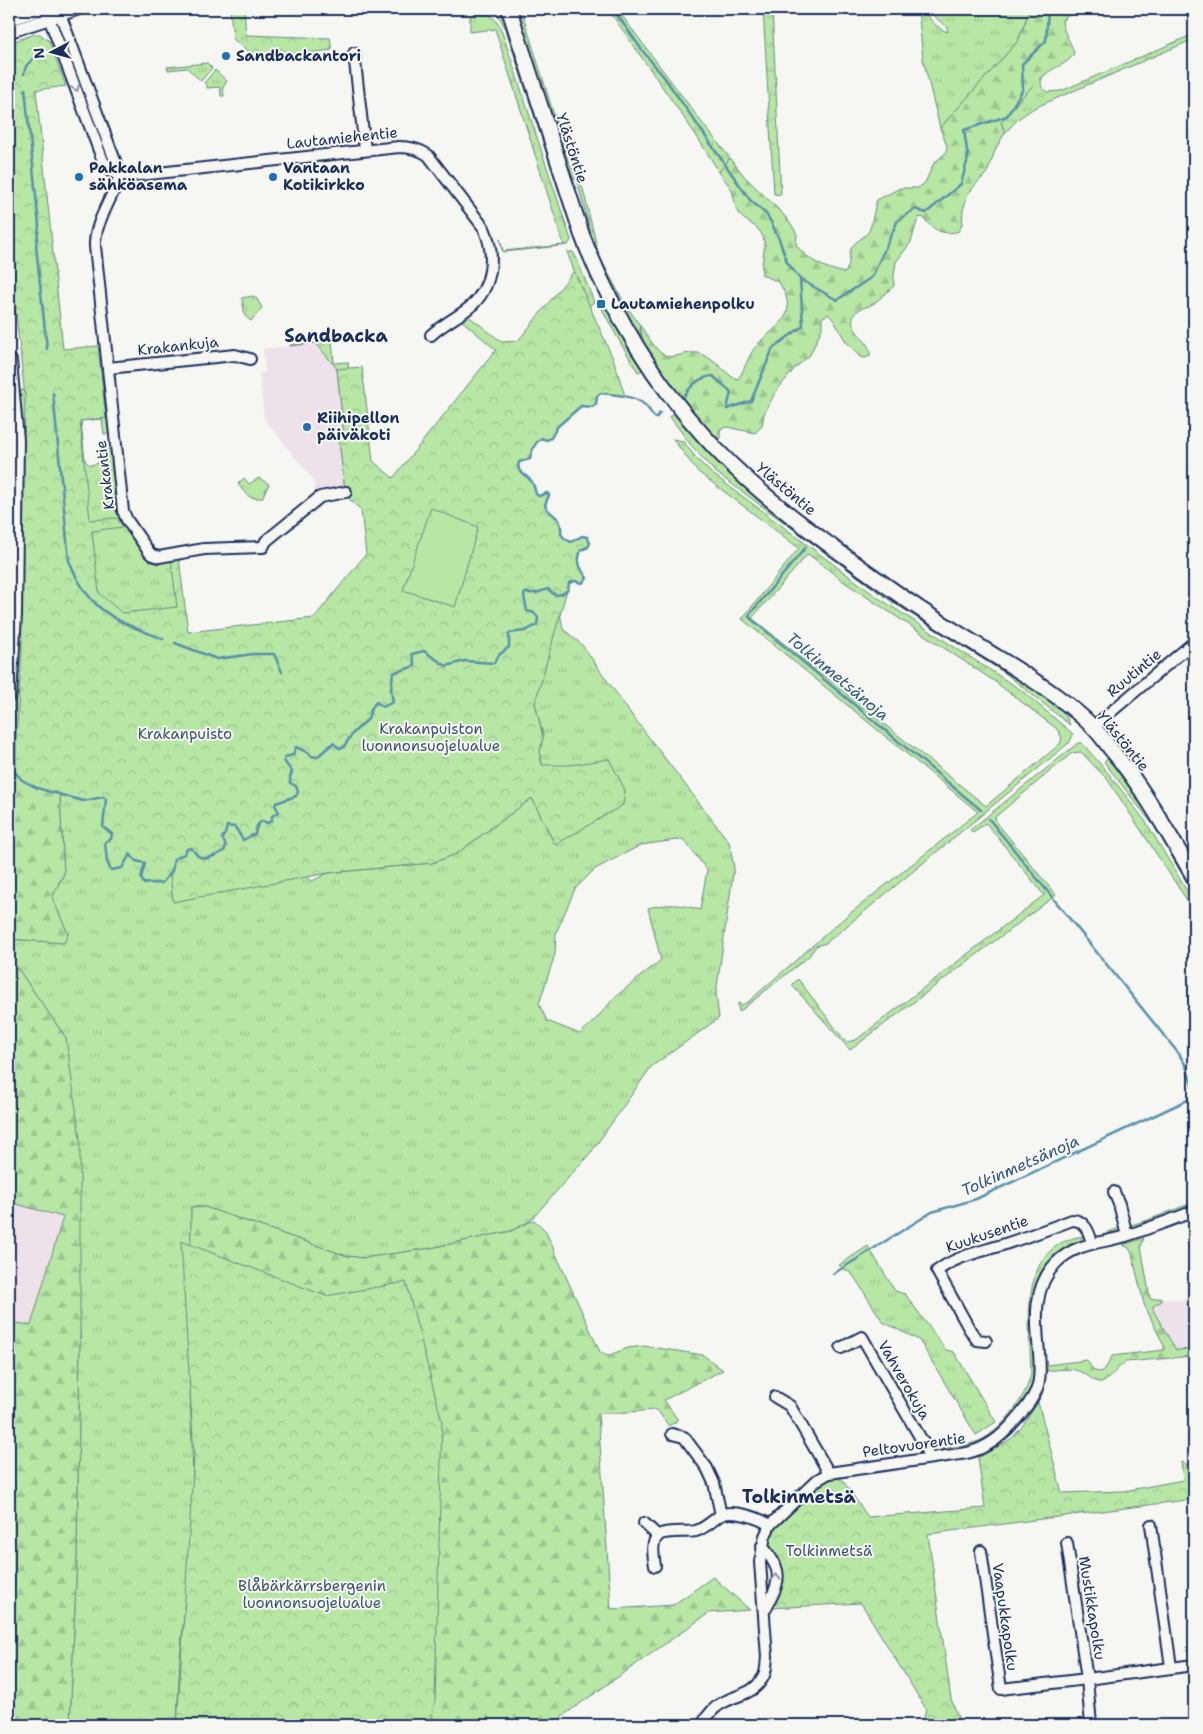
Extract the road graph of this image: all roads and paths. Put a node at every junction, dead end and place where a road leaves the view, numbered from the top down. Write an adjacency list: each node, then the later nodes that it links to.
1 (78, 9): 3 (street)
2 (509, 9): 18 (main road, Ylästöntie)
3 (51, 12): 4 (street); 5 (street); 8 (street)
4 (9, 20)
5 (9, 32)
6 (354, 53): 7 (street)
7 (364, 150): 8 (street, Lautamiehentie); 9 (street, Lautamiehentie)
8 (120, 174): 12 (street, Krakantie)
9 (431, 335)
10 (250, 359): 12 (street, Krakankuja)
11 (9, 361): 15 (main road)
12 (108, 368): 13 (street, Krakantie)
13 (346, 492)
14 (9, 496): 15 (main road)
15 (14, 549): 17 (main road)
16 (1194, 642): 18 (street, Ruutintie)
17 (9, 694)
18 (1093, 727): 19 (main road, Ylästöntie)
19 (1194, 877)
20 (1114, 1192): 22 (street)
21 (1194, 1211): 22 (street, Peltovuorentie)
22 (1127, 1235): 23 (street, Peltovuorentie)
23 (1092, 1243): 24 (street, Kuukusentie); 28 (street, Peltovuorentie)
24 (986, 1341)
25 (841, 1348): 28 (street, Vahverokuja)
26 (776, 1396): 29 (street)
27 (672, 1434): 30 (street)
28 (929, 1458): 29 (street, Peltovuorentie)
29 (829, 1473): 32 (street, Peltovuorentie)
30 (721, 1515): 32 (street); 34 (street)
31 (644, 1523): 34 (street)
32 (770, 1525): 36 (street, Peltovuorentie)
33 (1151, 1525): 41 (street)
34 (658, 1536): 38 (street)
35 (1067, 1543): 42 (street, Mustikkapolku)
36 (762, 1546): 39 (street, Peltovuorentie); 39 (street, Peltovuorentie, one-way to 36)
37 (981, 1552): 42 (street, Vaapukkapolku)
38 (655, 1566)
39 (765, 1610): 43 (street, Peltovuorentie)
40 (1194, 1665): 41 (street)
41 (1171, 1667): 42 (street)
42 (1087, 1678): 44 (street, Mustikkapolku)
43 (702, 1725)
44 (1091, 1725)

